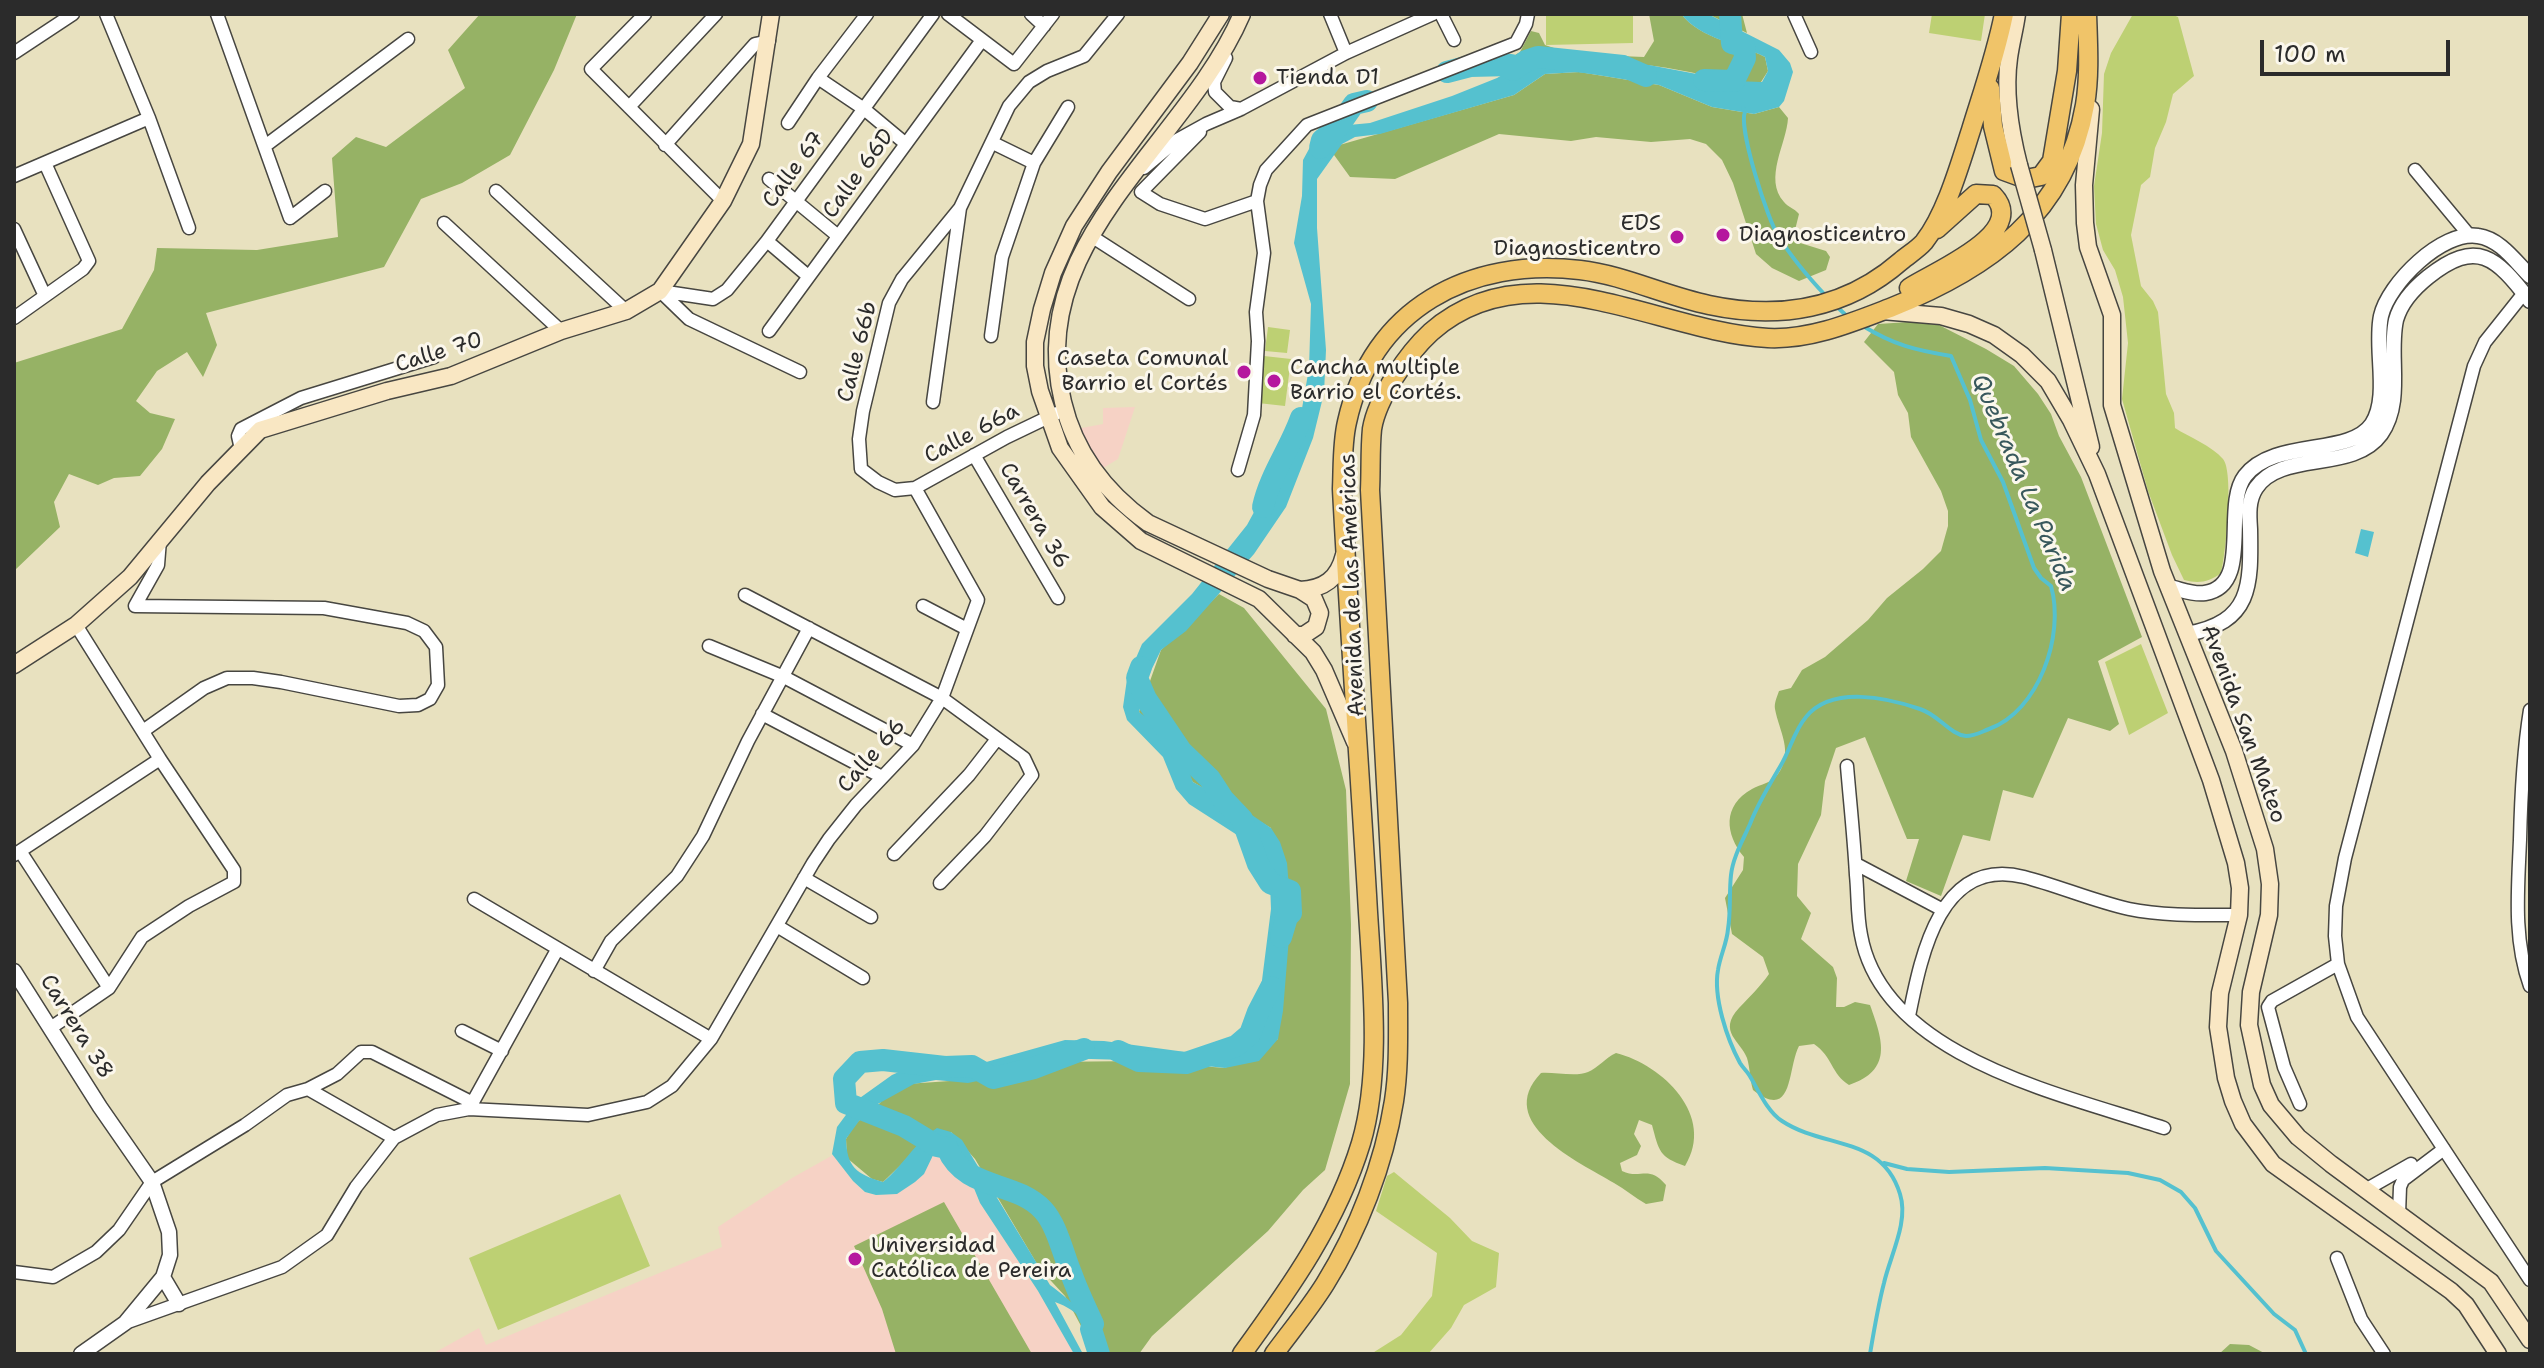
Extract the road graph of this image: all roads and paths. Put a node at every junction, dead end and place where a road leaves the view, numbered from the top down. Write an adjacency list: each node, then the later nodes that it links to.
1 (73, 14): 32 (street)
2 (106, 14): 40 (street)
3 (217, 14): 46 (street)
4 (645, 14): 36 (street)
5 (716, 14): 36 (street)
6 (771, 14): 30 (main road, Calle 70)
7 (867, 14): 34 (street)
8 (933, 14): 38 (street, Calle 67)
9 (948, 14): 28 (street)
10 (1031, 14): 25 (street)
11 (1053, 14): 25 (street)
12 (1118, 14): 43 (street)
13 (1221, 14): 82 (main road)
14 (1242, 14): 26 (main road)
15 (1330, 14): 33 (street)
16 (1433, 14): 33 (street)
17 (1441, 14): 29 (street)
18 (1528, 14): 57 (street)
19 (1794, 14): 31 (street)
20 (2004, 14): 35 (main road, Avenida de las Américas)
21 (2017, 14): 86 (main road, bridge)
22 (2071, 14): 35 (main road)
23 (2087, 14): 74 (main road, Avenida de las Américas)
24 (2093, 14): 90 (main road, Avenida San Mateo)
25 (1044, 26): 28 (street)
26 (1234, 32): 39 (street); 52 (main road)
27 (408, 39): 46 (street)
28 (982, 40): 44 (street, Calle 66D)
29 (1454, 40)
30 (769, 41): 45 (street); 55 (main road, Calle 70)
31 (1811, 52)
32 (14, 53)
33 (1346, 53): 39 (street)
34 (818, 78): 38 (street); 41 (street)
35 (1989, 78): 66 (main road, Avenida de las Américas)
36 (629, 107): 45 (street)
37 (1068, 107): 48 (street)
38 (864, 109): 44 (street); 56 (street, Calle 67)
39 (1241, 109): 42 (street)
40 (149, 118): 47 (street); 60 (street)
41 (788, 123)
42 (1206, 124): 52 (street); 57 (street)
43 (993, 143): 48 (street); 58 (street)
44 (906, 144): 63 (street, Calle 66D)
45 (665, 145): 55 (street)
46 (265, 146): 53 (street)
47 (45, 163): 50 (street); 70 (street)
48 (1034, 163): 78 (street)
49 (2415, 170): 62 (street)
50 (14, 176)
51 (769, 179): 56 (street)
52 (1126, 183): 64 (main road)
53 (325, 191)
54 (496, 191): 73 (street)
55 (723, 201): 69 (main road, Calle 70)
56 (796, 201): 63 (street); 65 (street, Calle 67)
57 (1257, 201): 85 (street)
58 (960, 208): 81 (street); 87 (street, Calle 66b)
59 (444, 223): 76 (street)
60 (189, 228)
61 (14, 229): 70 (street)
62 (2469, 235): 68 (street); 90 (street)
63 (838, 236): 67 (street, Calle 66D)
64 (1091, 236): 72 (street); 82 (main road)
65 (767, 241): 67 (street); 69 (street, Calle 67)
66 (1924, 242): 74 (main road); 89 (main road, Avenida de las Américas)
67 (808, 276): 77 (street, Calle 66D)
68 (2530, 276)
69 (660, 291): 73 (main road, Calle 70); 80 (street)
70 (45, 296): 75 (street)
71 (2527, 297): 98 (street); 126 (street)
72 (1189, 299)
73 (626, 311): 76 (main road, Calle 70)
74 (1876, 314): 86 (main road); 118 (main road, Avenida de las Américas)
75 (14, 318)
76 (561, 331): 83 (main road, Calle 70)
77 (769, 331)
78 (991, 336)
79 (434, 357): 83 (street)
80 (800, 372)
81 (933, 402)
82 (1057, 413): 84 (street, Calle 66a); 91 (main road); 99 (main road)
83 (241, 449): 88 (main road, Calle 70)
84 (974, 455): 87 (street, Calle 66a); 93 (street, Carrera 36)
85 (1238, 470)
86 (2097, 474): 122 (main road)
87 (915, 488): 97 (street, Calle 66)
88 (160, 540): 95 (main road, Calle 70); 106 (street)
89 (1345, 548): 91 (main road); 109 (main road, Avenida de las Américas)
90 (2169, 587): 98 (main road, Avenida San Mateo)
91 (1300, 590): 99 (main road)
92 (745, 595): 96 (street)
93 (1058, 598)
94 (923, 606): 97 (street)
95 (76, 625): 101 (main road, Calle 70); 106 (street)
96 (809, 628): 102 (street); 103 (street)
97 (967, 629): 103 (street, Calle 66)
98 (2187, 634): 144 (main road, Avenida San Mateo)
99 (1295, 635): 109 (main road)
100 (709, 646): 102 (street)
101 (14, 665)
102 (784, 677): 105 (street); 108 (street)
103 (942, 698): 107 (street); 108 (street, Calle 66)
104 (2530, 710): 130 (street)
105 (762, 714): 112 (street); 128 (street)
106 (143, 731): 110 (street)
107 (997, 739): 114 (street); 119 (street)
108 (913, 745): 112 (street, Calle 66)
109 (1358, 748): 117 (main road, Avenida de las Américas)
110 (160, 759): 113 (street); 131 (street)
111 (1847, 766): 115 (street)
112 (882, 777): 116 (street, Calle 66)
113 (17, 853): 131 (street)
114 (894, 854)
115 (1856, 864): 121 (street); 132 (street)
116 (804, 878): 123 (street); 124 (street, Calle 66)
117 (1366, 878): 118 (main road); 154 (main road, Avenida de las Américas)
118 (1390, 880): 155 (main road, Avenida de las Américas)
119 (940, 883)
120 (474, 899): 125 (street)
121 (1943, 910): 122 (street); 132 (street)
122 (2239, 915): 157 (main road)
123 (871, 917)
124 (777, 926): 129 (street); 135 (street, Calle 66)
125 (557, 950): 128 (street); 136 (street)
126 (2338, 964): 138 (street); 142 (street)
127 (14, 971): 133 (street, Carrera 38)
128 (594, 971): 135 (street)
129 (863, 978)
130 (2530, 986)
131 (109, 988): 133 (street)
132 (1909, 1016): 140 (street)
133 (52, 1027): 143 (street, Carrera 38)
134 (462, 1031): 136 (street)
135 (711, 1039): 139 (street, Calle 66)
136 (502, 1051): 139 (street)
137 (308, 1089): 139 (street); 141 (street); 143 (street)
138 (2300, 1104)
139 (471, 1106): 141 (street)
140 (2164, 1128)
141 (394, 1138): 150 (street)
142 (2441, 1146): 144 (street); 145 (street); 149 (street)
143 (152, 1182): 147 (street); 148 (street, Carrera 38)
144 (2367, 1189): 145 (main road, Avenida San Mateo)
145 (2399, 1214): 152 (main road, Avenida San Mateo)
146 (2337, 1258): 156 (street)
147 (14, 1272)
148 (163, 1277): 150 (street); 151 (street)
149 (2530, 1280)
150 (179, 1304): 151 (street)
151 (125, 1323): 153 (street)
152 (2530, 1340)
153 (81, 1354)
154 (1242, 1354)
155 (1274, 1354)
156 (2384, 1354)
157 (2498, 1354)

